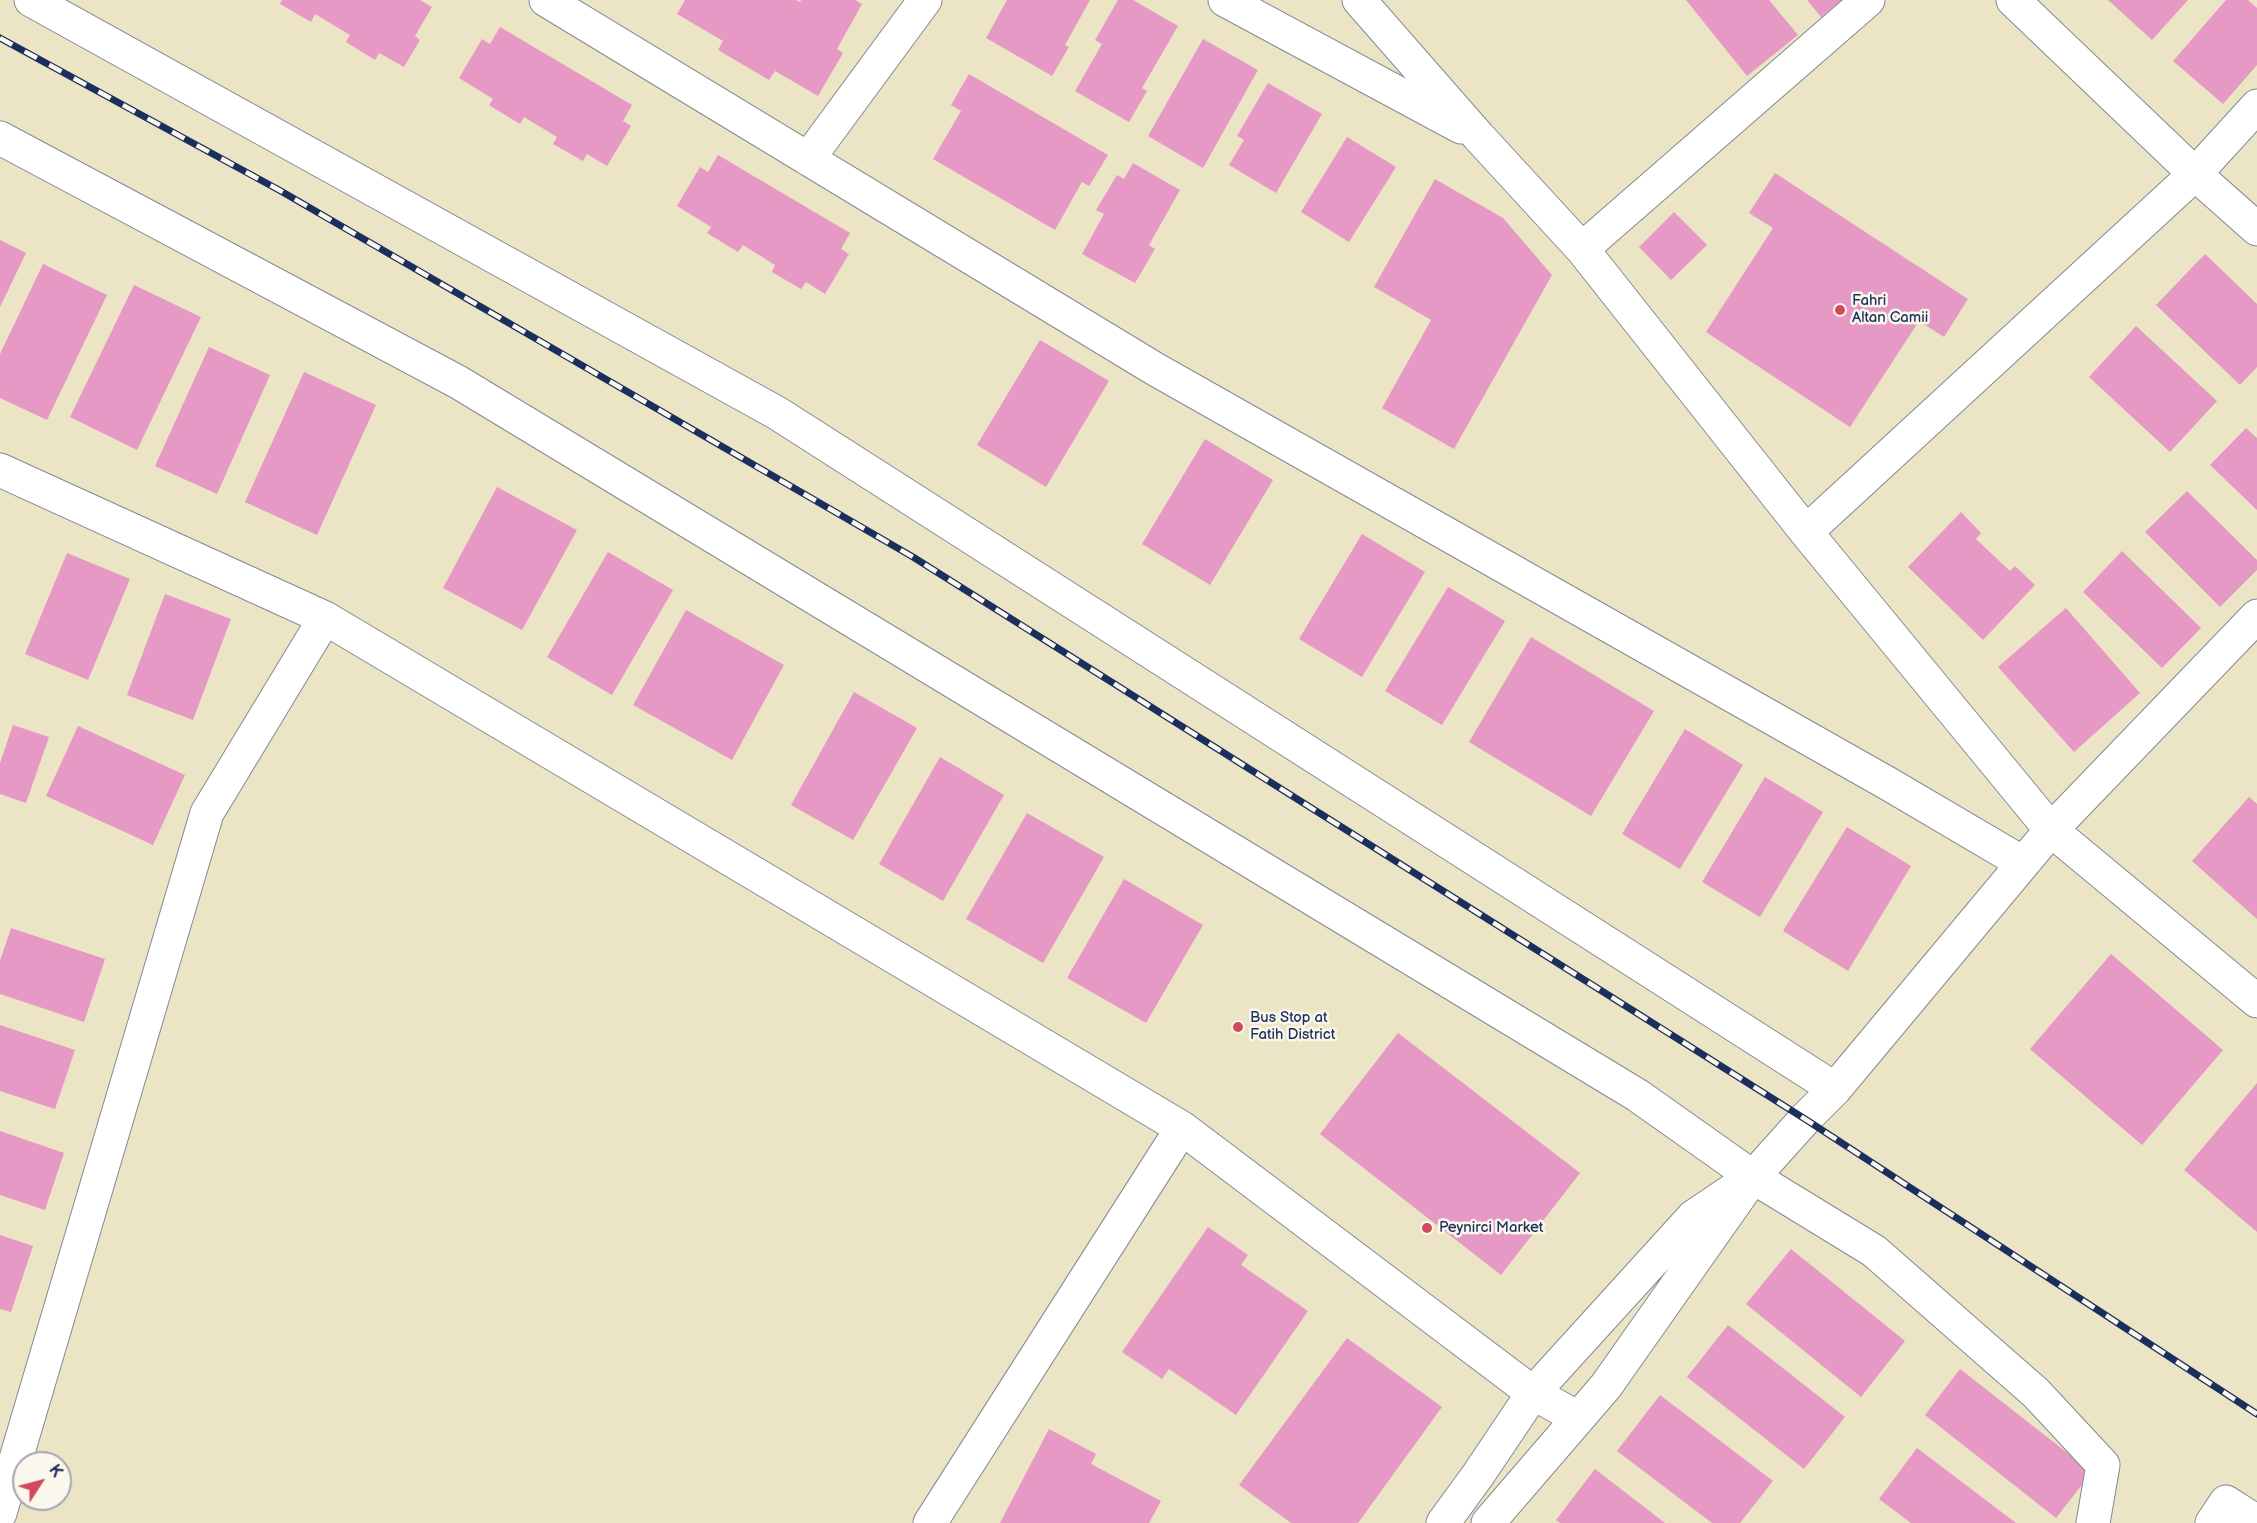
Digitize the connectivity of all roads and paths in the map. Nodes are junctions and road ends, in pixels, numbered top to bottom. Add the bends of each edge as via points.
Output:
1 (31, 0) edge
2 (546, 0) edge
3 (925, 0) edge
4 (1225, 0) edge
5 (1359, 0) edge
6 (1868, 0) edge
7 (2013, 0) edge
8 (2257, 106) edge
9 (1479, 137) junction
10 (0, 138) edge
11 (808, 159) junction
12 (2195, 174) junction
13 (2257, 229) edge
14 (1582, 249) junction
15 (0, 470) edge
16 (1806, 532) junction
17 (2257, 616) edge
18 (325, 618) junction
19 (2051, 830) junction
20 (2023, 863) junction
21 (2257, 1001) edge
22 (1835, 1089) junction
23 (1182, 1128) junction
24 (1753, 1177) junction
25 (1533, 1393) junction
26 (1578, 1418) junction
27 (0, 1513) edge
28 (2257, 1522) edge
29 (930, 1523) edge
30 (1443, 1523) edge
31 (1488, 1523) edge
32 (2093, 1523) edge
33 (2212, 1523) edge

1 - 22 street via 777,413
2 - 11 street
3 - 11 street
4 - 9 street
5 - 9 street
6 - 14 street
7 - 12 street
8 - 12 street
9 - 14 street
10 - 24 street via 458,382 1627,1089
11 - 20 street via 1155,369
12 - 13 street
12 - 16 street
14 - 16 street
15 - 18 street
16 - 19 street
17 - 19 street
18 - 23 street
18 - 27 street via 207,813
19 - 20 street
19 - 21 street
20 - 22 street
22 - 24 street
23 - 25 street
23 - 29 street
24 - 25 street via 1693,1217
24 - 26 street via 1606,1386
24 - 32 street via 1874,1251 2036,1393 2103,1465
25 - 26 street
25 - 30 street
26 - 31 street
28 - 33 street via 2226,1502

